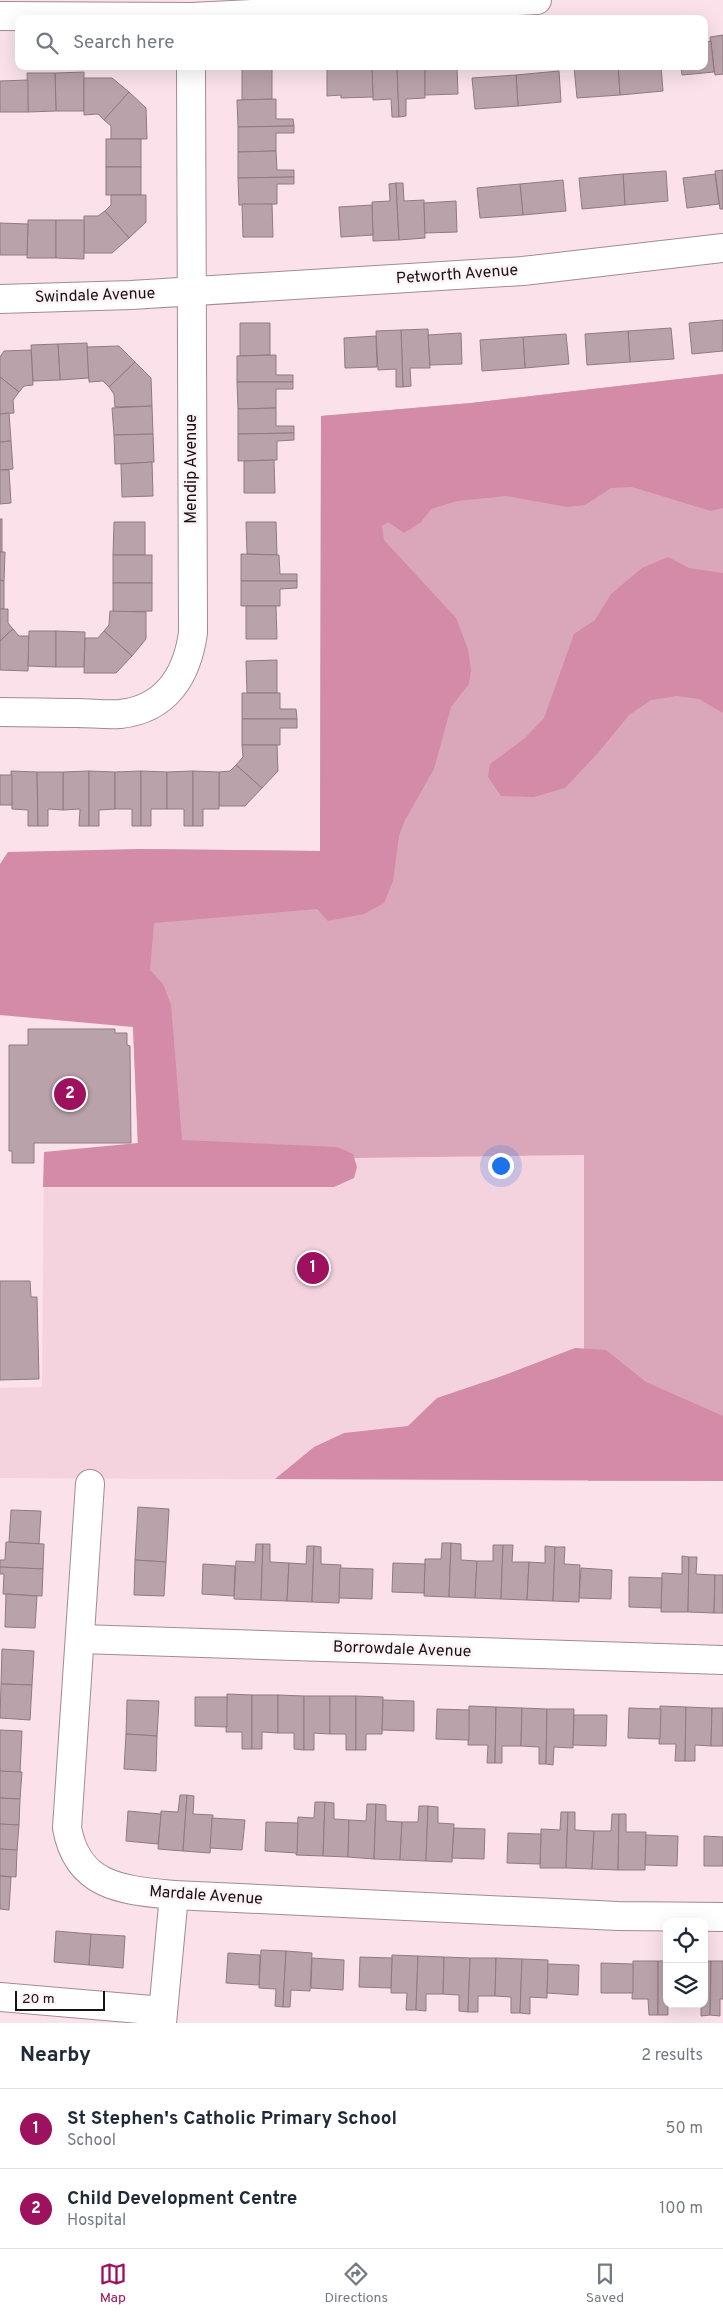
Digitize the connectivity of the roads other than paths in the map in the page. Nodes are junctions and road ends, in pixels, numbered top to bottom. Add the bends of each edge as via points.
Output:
1 (537, 0) edge
2 (295, 6) edge
3 (217, 15) edge
4 (0, 16) edge
5 (15, 16) edge
6 (191, 70) edge
7 (723, 248) edge
8 (190, 292) junction
9 (0, 300) edge
10 (0, 712) edge
11 (90, 1484) dead end
12 (81, 1639) junction
13 (723, 1660) edge
14 (174, 1895) junction
15 (723, 1916) edge
16 (0, 1997) edge
17 (162, 2017) edge

1 - 2 street
2 - 3 street
4 - 5 street
6 - 8 street, Mendip Avenue
7 - 8 street, Petworth Avenue via 523,271
8 - 9 street, Swindale Avenue
8 - 10 street, Mendip Avenue via 193,632 186,668 168,692 132,712
11 - 12 street, Mardale Avenue
12 - 13 street, Borrowdale Avenue
12 - 14 street, Mardale Avenue via 67,1828 69,1842 84,1866 106,1883 130,1890
14 - 15 street, Mardale Avenue via 618,1916
14 - 17 street
16 - 17 street

